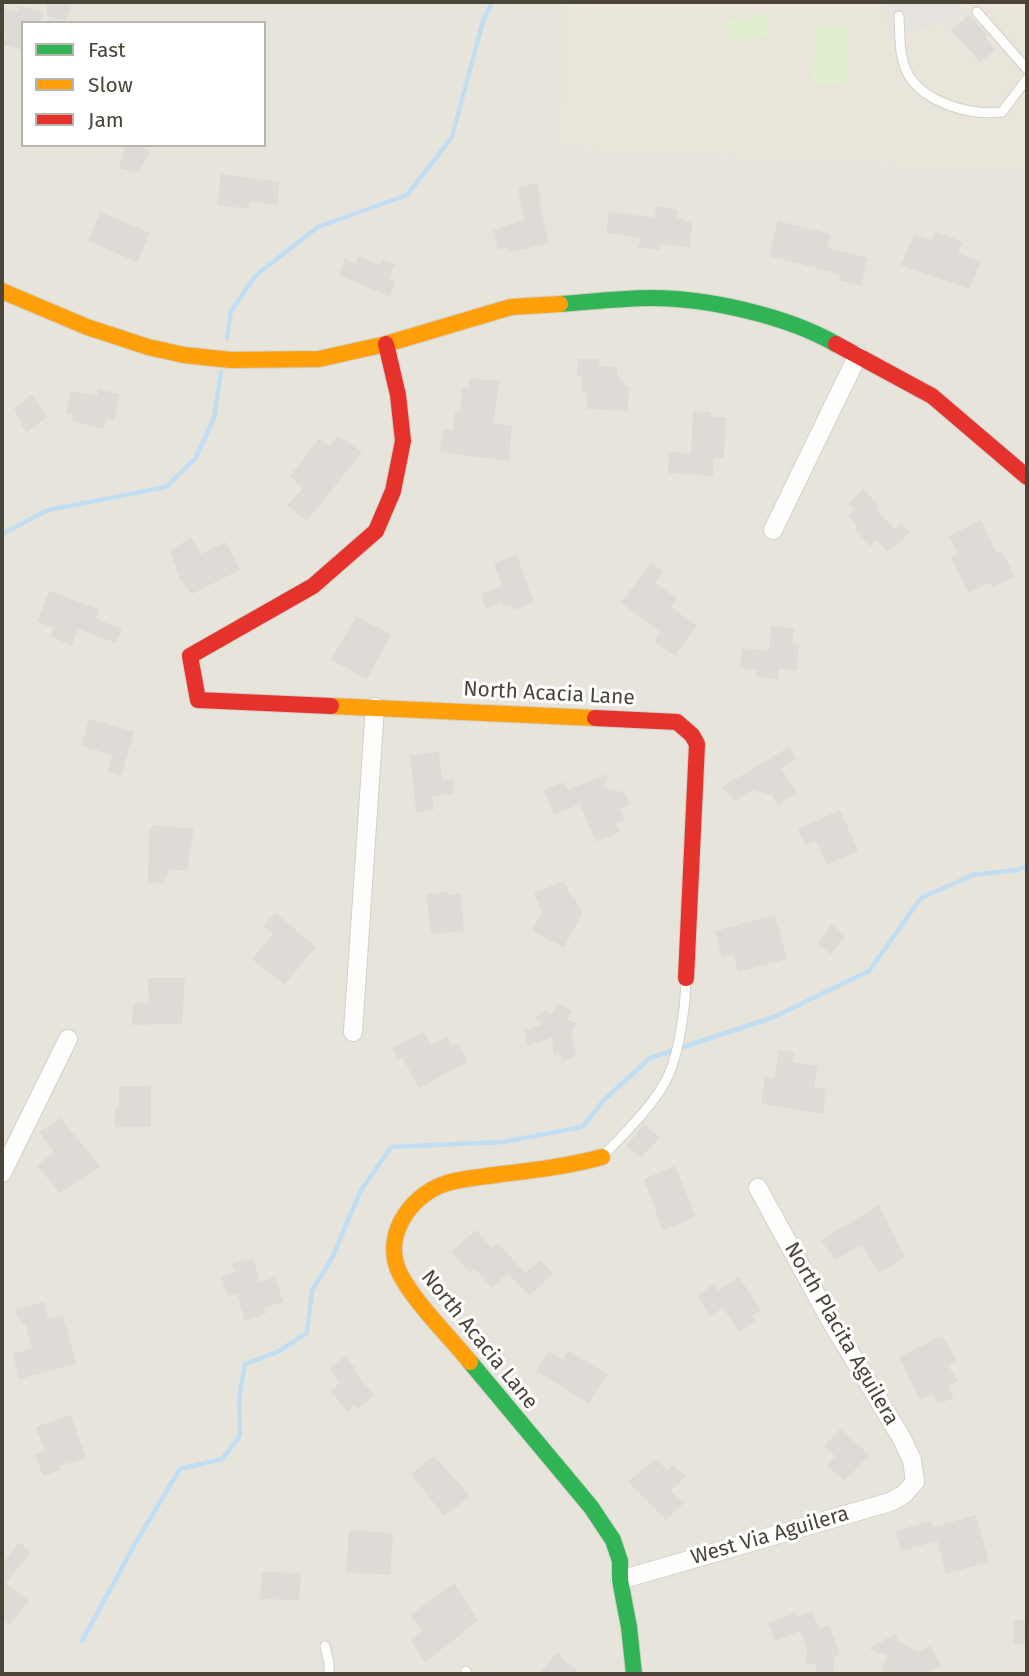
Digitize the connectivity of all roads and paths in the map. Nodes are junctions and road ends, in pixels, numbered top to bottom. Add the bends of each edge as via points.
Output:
1 (977, 12) dead end
2 (898, 16) dead end
3 (1027, 69) edge
4 (1027, 79) edge
5 (2, 292) edge
6 (386, 344) junction
7 (859, 355) junction
8 (1027, 477) edge
9 (773, 530) dead end
10 (375, 707) junction
11 (686, 978) joint
12 (353, 1032) dead end
13 (68, 1039) dead end
14 (602, 1157) joint
15 (2, 1173) edge
16 (758, 1188) dead end
17 (915, 1482) joint
18 (620, 1580) junction
19 (325, 1646) dead end
20 (329, 1674) edge
21 (634, 1674) edge

1 - 3 lane
2 - 4 lane via 907,73 930,96 976,112 1002,112
5 - 6 street via 87,327 184,355 232,360 319,359
6 - 7 street via 511,307 652,298 720,305 810,329
6 - 10 street, North Acacia Lane via 403,441 393,491 376,531 313,586 190,656 198,700
7 - 8 street via 932,396
7 - 9 street
10 - 11 street, North Acacia Lane via 677,722 692,734 696,744
10 - 12 street
11 - 14 lane via 685,1004 669,1075 638,1120
13 - 15 street
14 - 18 street, North Acacia Lane via 577,1165 441,1185 408,1211 398,1226 392,1251 400,1277 411,1292 591,1507 613,1540
16 - 17 street, North Placita Aguilera via 901,1437 912,1460
17 - 18 street, West Via Aguilera via 890,1502
18 - 21 street, North Acacia Lane
19 - 20 lane

